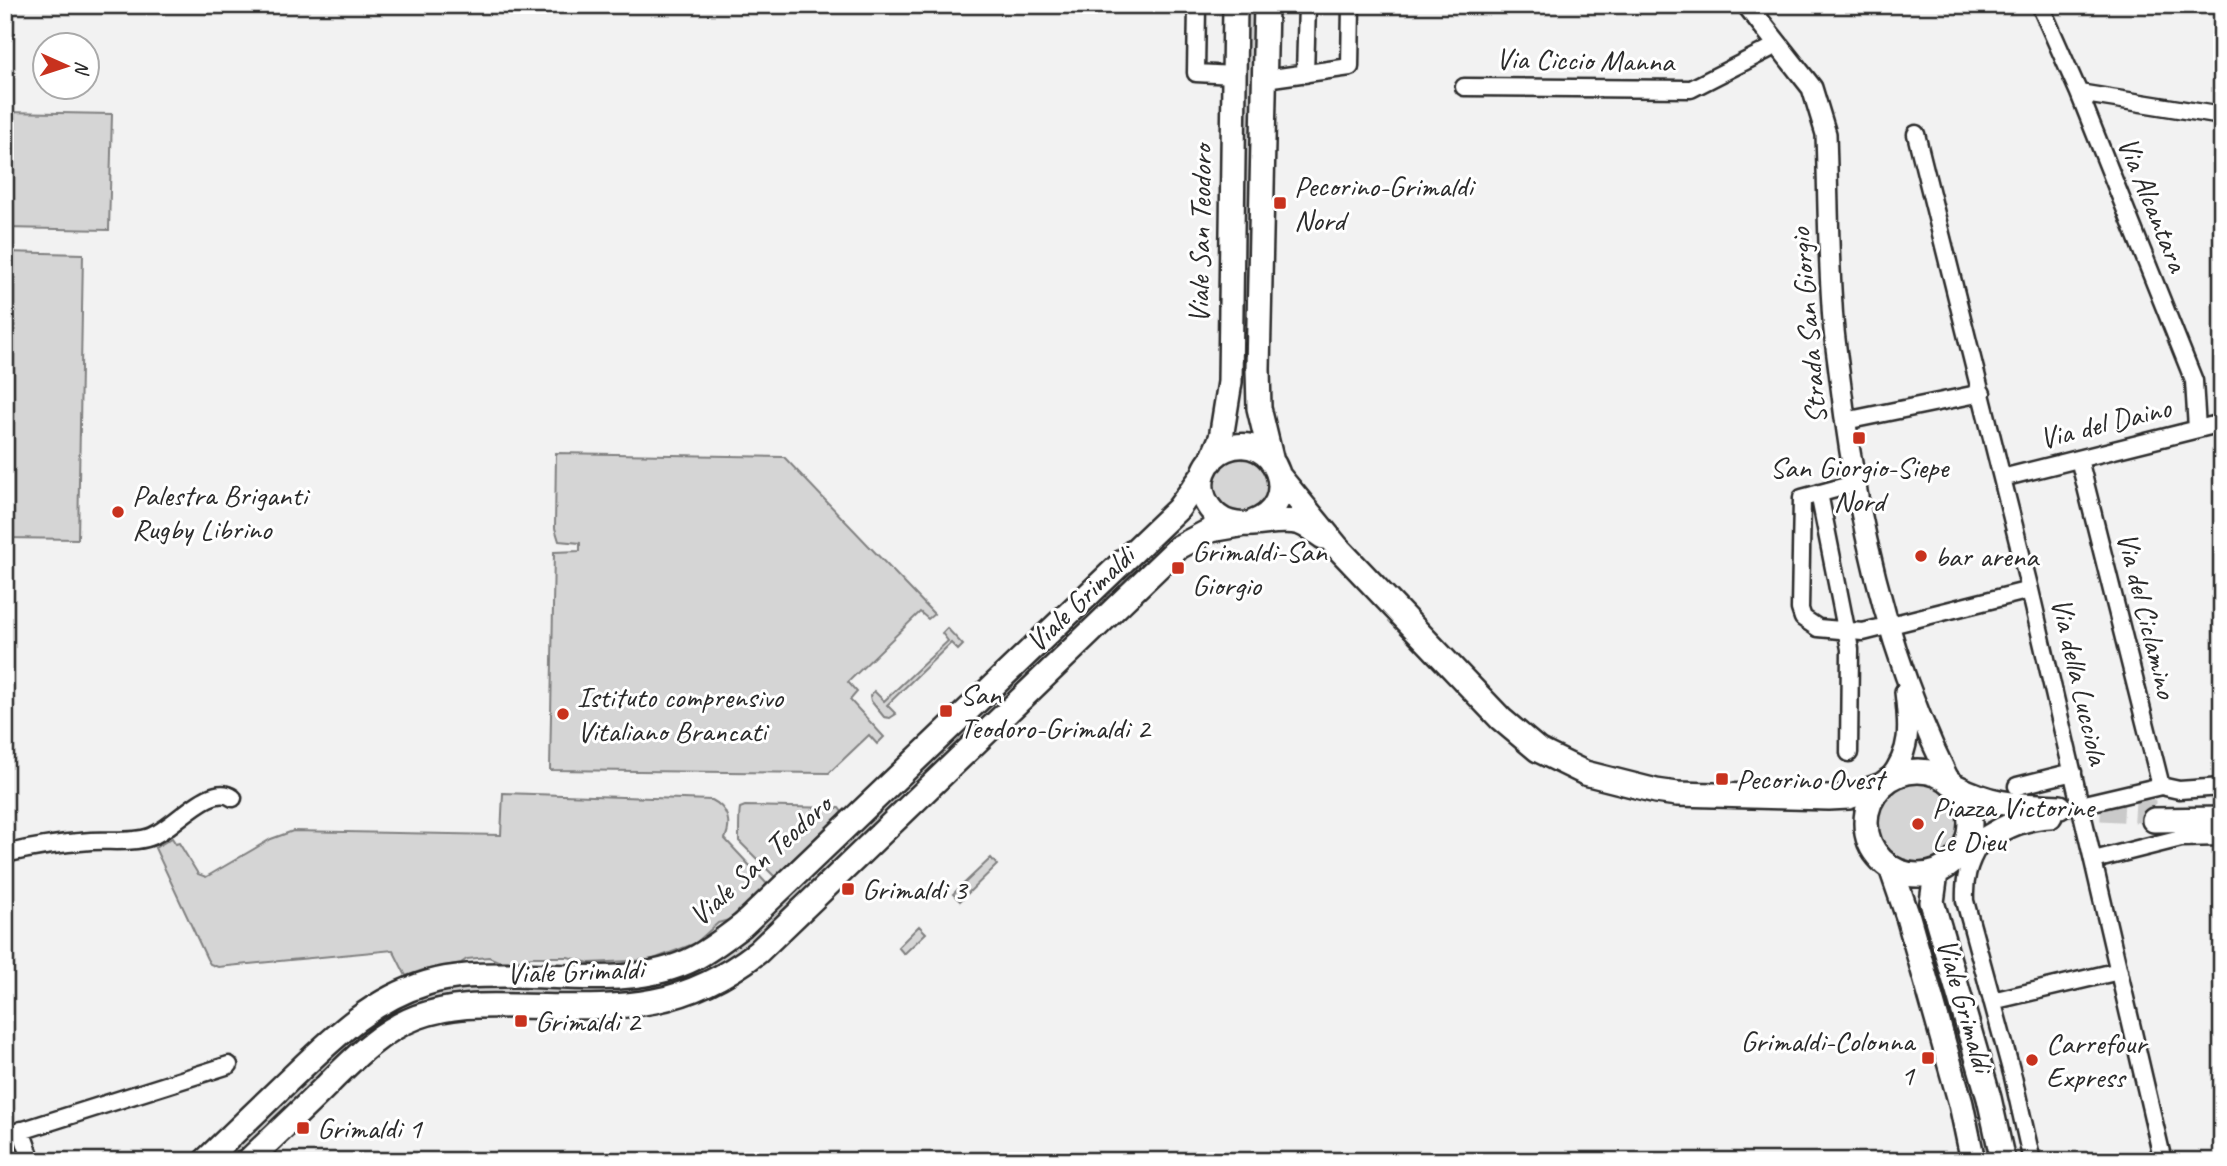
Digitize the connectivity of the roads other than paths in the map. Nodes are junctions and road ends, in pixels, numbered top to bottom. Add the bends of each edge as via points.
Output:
1 (1197, 5) edge
2 (1235, 5) edge
3 (1266, 5) edge
4 (1307, 5) edge
5 (1351, 5) edge
6 (1747, 5) edge
7 (2040, 5) edge
8 (1779, 44) junction
9 (1305, 74) junction
10 (1234, 75) junction
11 (1265, 79) junction
12 (1464, 87) dead end
13 (2079, 93) junction
14 (2222, 116) edge
15 (1916, 134) dead end
16 (1982, 393) junction
17 (1845, 421) junction
18 (2222, 423) edge
19 (2197, 429) junction
20 (2079, 458) junction
21 (1207, 468) junction
22 (1276, 469) junction
23 (2002, 478) junction
24 (1854, 484) junction
25 (1819, 493) junction
26 (1245, 524) junction
27 (1338, 548) junction
28 (2030, 590) junction
29 (1890, 625) junction
30 (1847, 631) junction
31 (1901, 660) junction
32 (1849, 752) dead end
33 (2073, 772) junction
34 (1886, 782) junction
35 (1952, 784) junction
36 (2017, 786) dead end
37 (2161, 786) junction
38 (2222, 788) edge
39 (233, 798) dead end
40 (1859, 801) junction
41 (2067, 809) junction
42 (2222, 809) edge
43 (2222, 820) edge
44 (2222, 837) edge
45 (1982, 841) junction
46 (5, 855) edge
47 (1959, 856) junction
48 (2094, 860) junction
49 (1891, 868) junction
50 (1936, 873) junction
51 (1965, 901) junction
52 (2119, 971) junction
53 (1992, 1000) junction
54 (229, 1065) dead end
55 (13, 1133) edge
56 (32, 1161) edge
57 (205, 1161) edge
58 (248, 1161) edge
59 (1973, 1161) edge
60 (2003, 1161) edge
61 (2032, 1161) edge
62 (2164, 1161) edge

1 - 10 street via 1196,73
2 - 10 main road, Viale San Teodoro
3 - 11 main road
4 - 9 street
5 - 9 street via 1350,67
6 - 8 street, Strada San Giorgio
7 - 13 street, Via Alcantara
8 - 12 street, Via Ciccio Manna via 1691,89
8 - 17 street, Strada San Giorgio via 1812,88 1826,134 1832,307
9 - 11 street
10 - 21 main road, Viale San Teodoro via 1230,382 1221,439
11 - 22 main road via 1259,408
13 - 14 street
13 - 19 street, Via Alcantara via 2194,381
15 - 16 street, Via della Lucciola
16 - 17 street
16 - 23 street, Via della Lucciola
17 - 24 street, Strada San Giorgio
18 - 19 street, Via del Daino
19 - 20 street, Via del Daino
20 - 23 street, Via del Daino
20 - 37 street, Via del Ciclamino
21 - 22 main road via 1222,451 1242,446 1256,449
21 - 26 main road via 1203,495 1210,509 1221,519
21 - 57 main road, Viale San Teodoro via 1178,509 743,925 712,948 694,959 648,973 469,975 408,990 345,1027
22 - 26 main road via 1280,491 1275,505 1264,517
22 - 27 main road
23 - 28 street, Via della Lucciola
24 - 25 street
24 - 29 street, Strada San Giorgio
25 - 30 street
25 - 30 street via 1802,498 1800,609 1803,618 1818,628
26 - 27 main road via 1302,524
26 - 58 main road, Viale Grimaldi via 1211,530 1179,547 758,952 727,974 695,991 627,1006 467,1006 416,1018 373,1041
27 - 40 main road via 1500,719 1562,763 1616,782 1677,794
28 - 29 street
28 - 33 street, Via della Lucciola
29 - 30 street
29 - 31 street, Strada San Giorgio
30 - 32 street
31 - 34 street via 1908,738 1900,765
31 - 35 street
33 - 36 street
33 - 41 street, Via della Lucciola
34 - 35 main road via 1902,773 1927,772
34 - 40 main road
35 - 41 main road via 1983,800
35 - 47 main road via 1962,795 1970,819
37 - 38 street
37 - 41 street
39 - 46 street via 222,793 208,796 164,831 144,839 63,843
40 - 49 main road via 1869,841
41 - 45 main road via 2010,824
41 - 48 street, Via della Lucciola
42 - 43 main road via 2155,816
44 - 48 street via 2181,838
45 - 47 main road
45 - 51 street via 1966,872
47 - 50 main road
47 - 51 street
48 - 52 street, Via della Lucciola
49 - 50 main road via 1913,876
49 - 59 main road, Viale Grimaldi via 1961,1104
50 - 60 main road via 1932,902
51 - 53 street
52 - 53 street
52 - 62 street, Via della Lucciola
53 - 61 street
54 - 55 street
55 - 56 street

